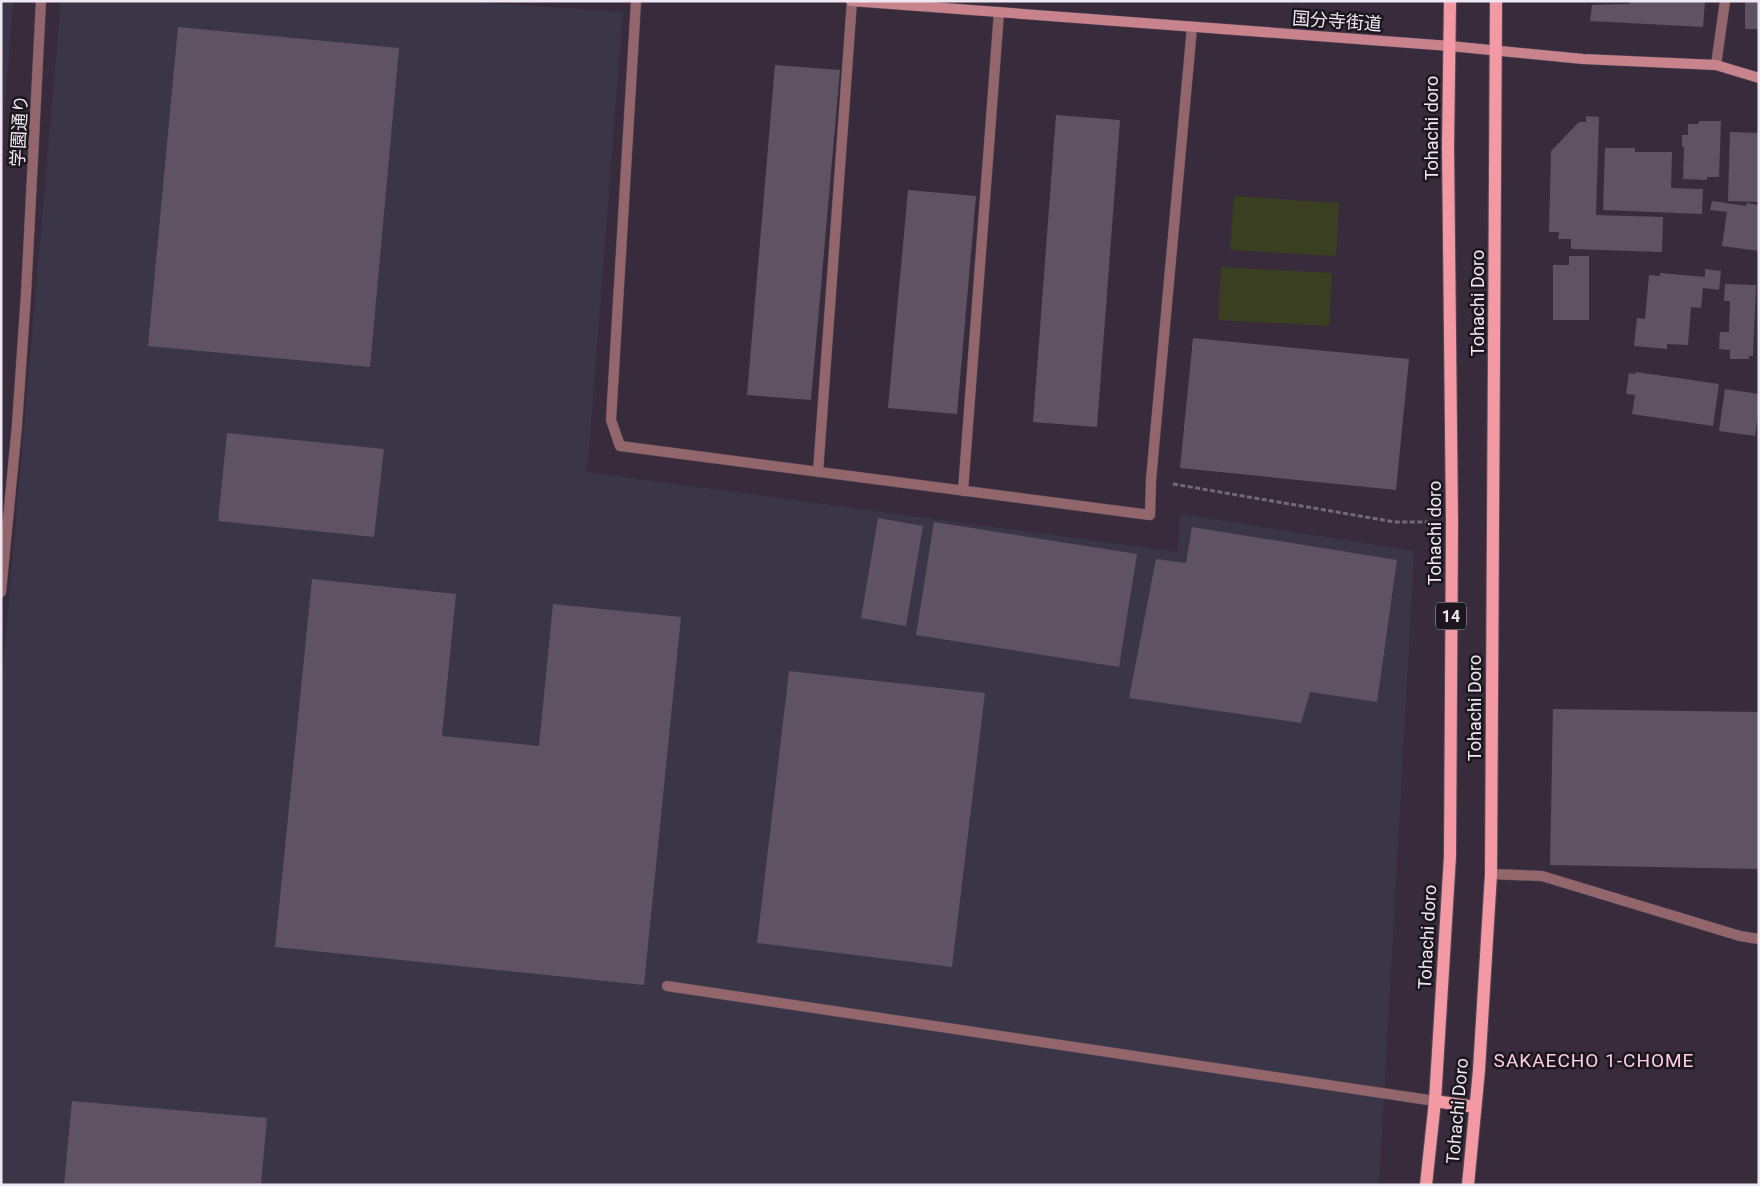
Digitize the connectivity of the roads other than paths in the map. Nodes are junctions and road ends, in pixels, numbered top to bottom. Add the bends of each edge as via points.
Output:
1 (41, 1) edge
2 (636, 1) edge
3 (852, 1) edge
4 (1450, 1) edge
5 (1496, 1) edge
6 (1725, 1) edge
7 (999, 12) junction
8 (1192, 27) junction
9 (1450, 46) junction
10 (1496, 50) junction
11 (1716, 65) junction
12 (1759, 78) edge
13 (818, 472) junction
14 (963, 491) junction
15 (1, 592) edge
16 (1490, 874) junction
17 (1759, 939) edge
18 (667, 986) dead end
19 (1434, 1101) junction
20 (1476, 1106) junction
21 (1426, 1185) edge
22 (1468, 1185) edge

1 - 15 street, 学園通り via 26,303
2 - 13 street via 611,420 620,446
3 - 7 main road, 国分寺街道
3 - 13 street
4 - 9 main road, Tohachi doro / 14
5 - 10 main road
6 - 11 street
7 - 8 main road, 国分寺街道
7 - 14 street
8 - 9 main road, 国分寺街道
8 - 14 street via 1150,516
9 - 10 main road, 国分寺街道
9 - 19 main road, Tohachi doro / 14 via 1450,856
10 - 11 main road, 国分寺街道 via 1583,59
10 - 16 main road, Tohachi Doro
11 - 12 main road, 国分寺街道
13 - 14 street
16 - 17 street via 1542,876
16 - 20 main road, Tohachi Doro
18 - 19 street
19 - 20 main road
19 - 21 main road, Tohachi doro / 14
20 - 22 main road, Tohachi Doro

